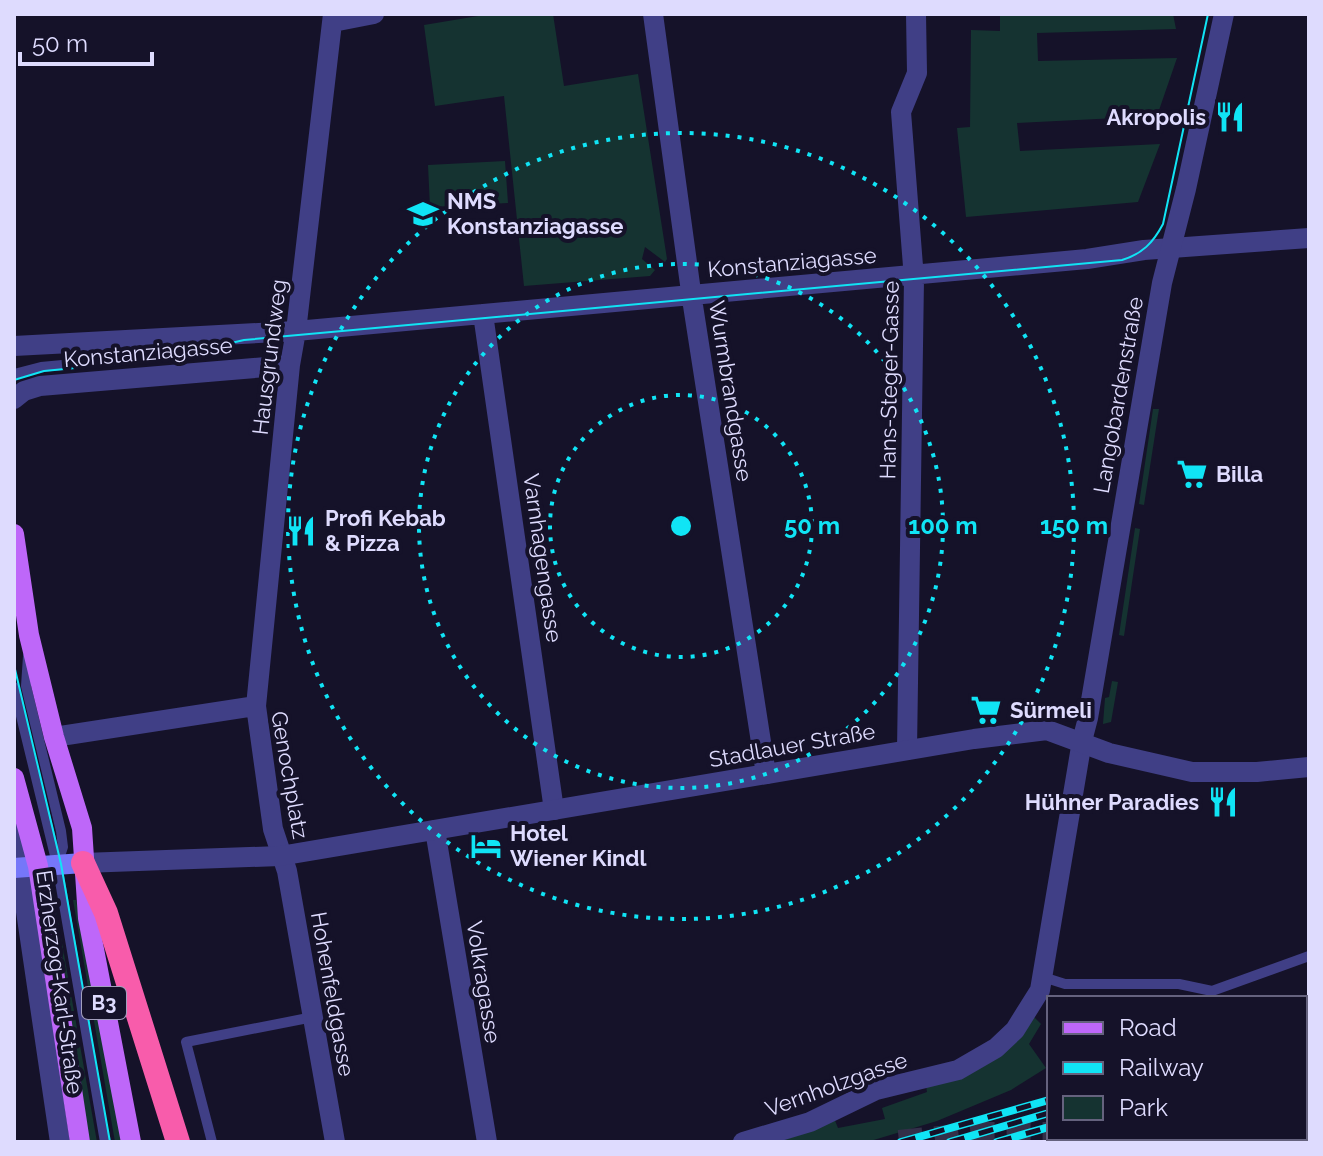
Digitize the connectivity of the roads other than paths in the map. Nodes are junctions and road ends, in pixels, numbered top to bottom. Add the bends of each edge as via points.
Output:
1 (374, 14) edge
2 (653, 14) edge
3 (916, 14) edge
4 (1224, 14) edge
5 (333, 18) edge
6 (1309, 238) edge
7 (1171, 248) junction
8 (914, 275) junction
9 (692, 295) junction
10 (483, 314) junction
11 (287, 331) junction
12 (14, 346) edge
13 (290, 365) junction
14 (14, 374) edge
15 (14, 399) edge
16 (14, 534) edge
17 (29, 635) junction
18 (14, 687) edge
19 (256, 706) junction
20 (54, 737) junction
21 (1082, 741) junction
22 (907, 750) junction
23 (1309, 767) edge
24 (766, 774) junction
25 (14, 778) edge
26 (554, 810) junction
27 (14, 830) edge
28 (435, 830) junction
29 (280, 856) junction
30 (83, 863) junction
31 (32, 866) edge
32 (1309, 956) edge
33 (1043, 977) junction
34 (313, 1017) junction
35 (60, 1142) edge
36 (80, 1142) edge
37 (105, 1142) edge
38 (131, 1142) edge
39 (178, 1142) edge
40 (212, 1142) edge
41 (335, 1142) edge
42 (487, 1142) edge
43 (743, 1142) edge

1 - 5 street
2 - 9 street, Wurmbrandgasse
3 - 8 street, Hans-Steger-Gasse via 917,73 901,112
4 - 7 street, Langobardenstraße
5 - 11 street, Hausgrundweg
6 - 7 street, Konstanziagasse
7 - 8 street, Konstanziagasse
7 - 21 street, Langobardenstraße
8 - 9 street, Konstanziagasse
8 - 22 street, Hans-Steger-Gasse
9 - 10 street, Konstanziagasse
9 - 24 street, Wurmbrandgasse
10 - 11 street, Konstanziagasse
10 - 26 street, Varnhagengasse
11 - 12 street, Konstanziagasse
11 - 13 street, Hausgrundweg
11 - 14 lane, Konstanziagasse via 159,356
13 - 15 street, Konstanziagasse via 40,386
13 - 19 street, Hausgrundweg
16 - 17 main road, Erzherzog-Karl-Straße / B3
17 - 20 main road, Erzherzog-Karl-Straße / B3
17 - 31 lane, Erzherzog-Karl-Straße via 26,686 63,847
18 - 31 lane, Erzherzog-Karl-Straße
19 - 20 street, Genochplatz
19 - 29 street, Genochplatz
20 - 30 main road, Erzherzog-Karl-Straße / B3 via 82,828
21 - 22 street, Stadlauer Straße via 1047,730
21 - 23 street, Stadlauer Straße via 1109,753 1192,772
21 - 33 street, Langobardenstraße
22 - 24 street, Stadlauer Straße
24 - 26 street, Stadlauer Straße
25 - 31 main road, Erzherzog-Karl-Straße / B3
26 - 28 street, Stadlauer Straße
27 - 31 street, Erzherzog-Karl-Straße
28 - 29 street, Stadlauer Straße
28 - 42 street, Volkragasse
29 - 30 street, Genochplatz
29 - 34 street, Hohenfeldgasse
30 - 31 main road
30 - 38 main road, Erzherzog-Karl-Straße / B3 via 88,918
30 - 39 highway via 106,913
31 - 35 street, Erzherzog-Karl-Straße
31 - 36 main road, Erzherzog-Karl-Straße / B3
31 - 37 lane, Erzherzog-Karl-Straße
32 - 33 lane via 1212,991 1179,984 1065,984
33 - 43 street, Vernholzgasse via 1015,1030 958,1070 876,1090 810,1122
34 - 40 lane via 186,1042
34 - 41 street, Hohenfeldgasse

